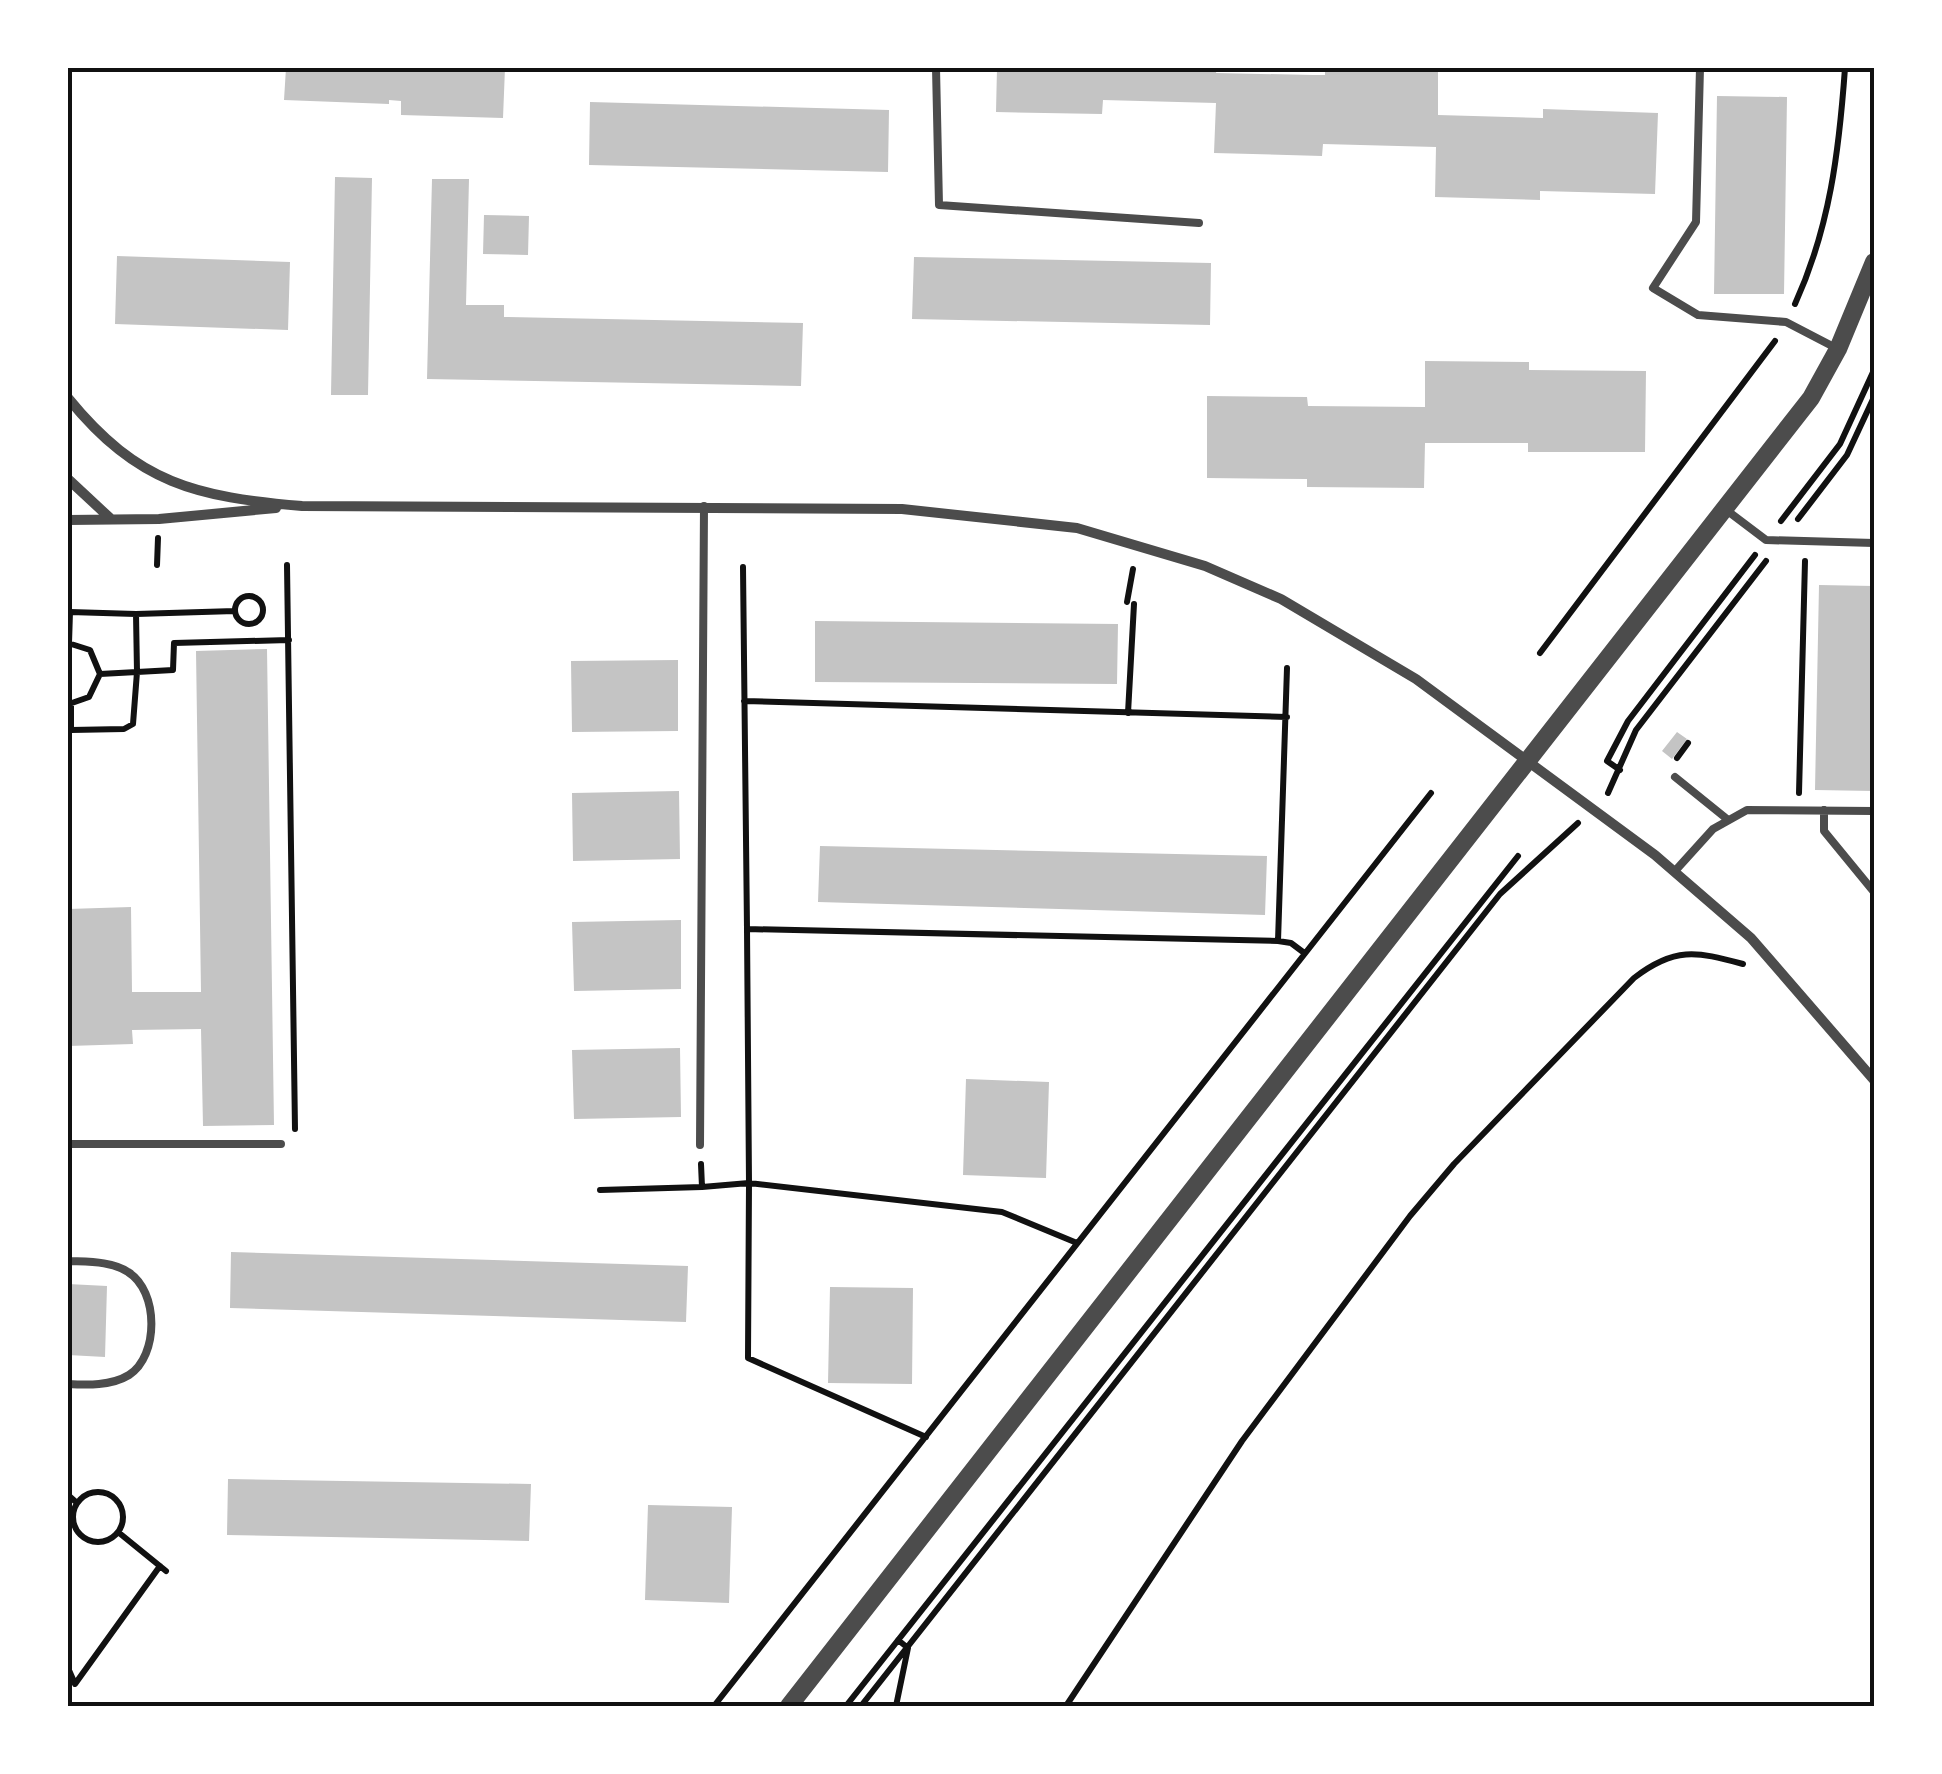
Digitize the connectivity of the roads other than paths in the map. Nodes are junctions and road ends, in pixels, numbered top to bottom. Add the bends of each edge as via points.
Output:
1 (936, 68) edge
2 (1700, 68) edge
3 (1199, 223) dead end
4 (1874, 262) edge
5 (1838, 348) junction
6 (68, 398) edge
7 (68, 479) edge
8 (302, 506) junction
9 (704, 506) junction
10 (1725, 510) junction
11 (112, 519) junction
12 (68, 520) edge
13 (1874, 543) edge
14 (1530, 762) junction
15 (1674, 778) dead end
16 (1824, 810) junction
17 (1874, 811) edge
18 (1727, 820) junction
19 (1676, 872) junction
20 (1874, 892) edge
21 (1874, 1080) edge
22 (68, 1144) edge
23 (281, 1144) road end
24 (700, 1145) road end
25 (68, 1261) edge
26 (68, 1384) edge
27 (789, 1706) edge

1 - 3 lane via 939,205
2 - 5 lane via 1696,222 1653,288 1698,315 1786,322
4 - 5 street
5 - 10 street via 1811,398
6 - 8 street via 112,449 161,477 218,498
7 - 11 street
8 - 9 street
8 - 11 street
9 - 14 street via 958,513 1138,544 1246,582 1345,634
9 - 24 lane
10 - 13 lane via 1766,540
10 - 14 street
11 - 12 street
14 - 19 street
14 - 27 street
15 - 18 lane
16 - 17 lane
16 - 18 lane via 1756,808
16 - 20 lane via 1824,831
18 - 19 lane
19 - 21 street via 1751,938
22 - 23 lane
25 - 26 lane via 126,1270 138,1280 151,1316 144,1358 132,1374 114,1382

